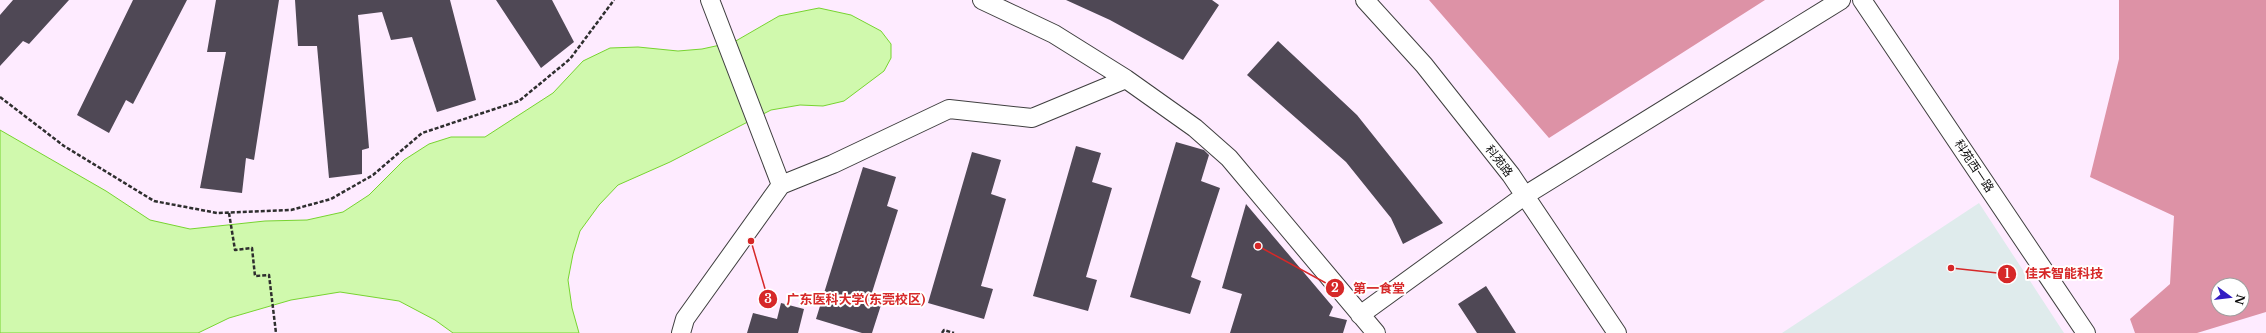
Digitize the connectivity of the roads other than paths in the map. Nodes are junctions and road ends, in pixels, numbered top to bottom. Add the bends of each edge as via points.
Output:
1 (710, 0) edge
2 (982, 0) edge
3 (1365, 0) edge
4 (1841, 0) edge
5 (1862, 0) edge
6 (1126, 79) junction
7 (780, 185) junction
8 (1524, 196) junction
9 (1360, 315) junction
10 (681, 333) edge
11 (1376, 333) edge
12 (1617, 333) edge
13 (2086, 333) edge

1 - 7 street
2 - 6 street via 1054,34
3 - 8 street, 科苑路 via 1424,65 1511,175
4 - 8 street
5 - 13 street, 科苑西一路
6 - 7 street via 1032,118 949,109 833,164
6 - 9 street via 1195,128 1229,158 1327,272
7 - 10 street via 685,319
8 - 9 street
8 - 12 street, 科苑路
9 - 11 street

